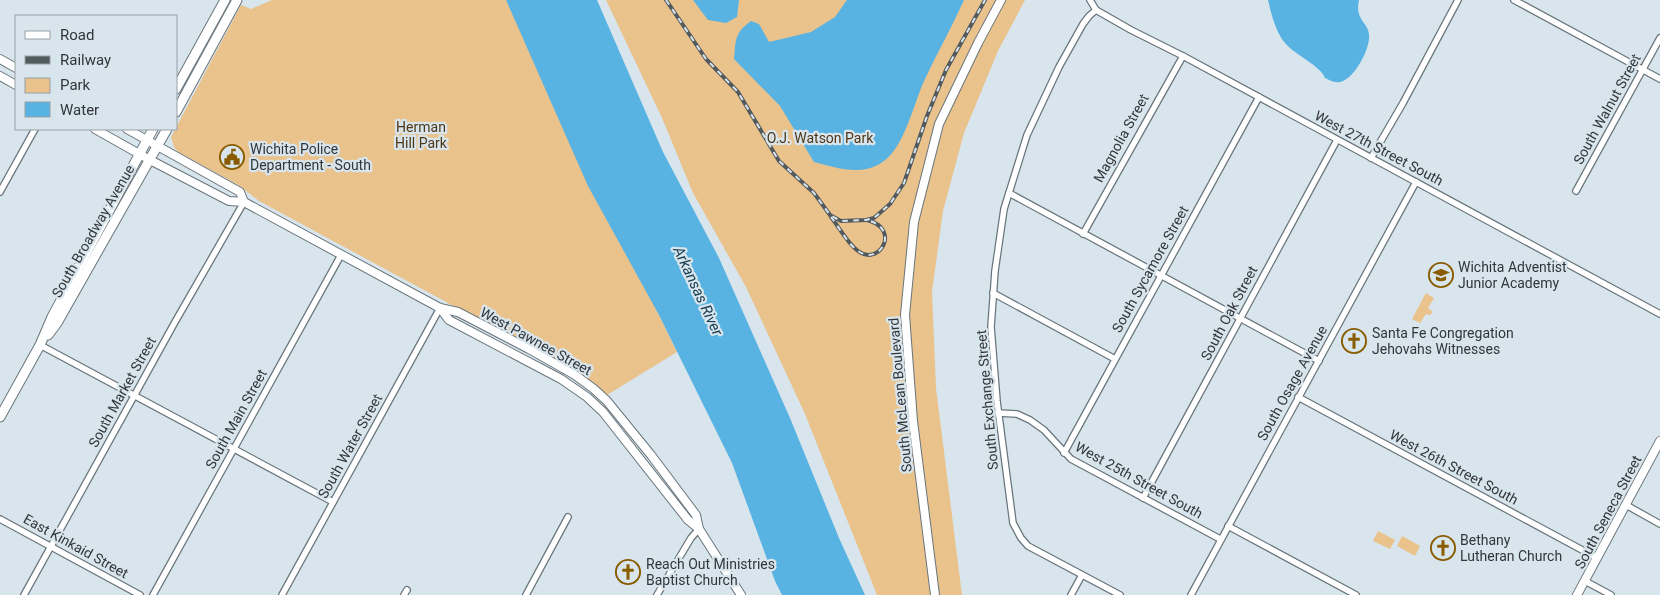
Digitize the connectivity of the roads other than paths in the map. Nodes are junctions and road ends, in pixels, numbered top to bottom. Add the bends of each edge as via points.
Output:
1 (224, 0) edge
2 (237, 0) edge
3 (1001, 0) edge
4 (1090, 0) edge
5 (1458, 0) edge
6 (1514, 0) edge
7 (1096, 10) junction
8 (1660, 38) edge
9 (1183, 56) junction
10 (0, 59) edge
11 (15, 67) edge
12 (1642, 70) junction
13 (0, 76) edge
14 (1660, 79) edge
15 (15, 84) edge
16 (178, 86) edge
17 (1259, 97) junction
18 (178, 108) edge
19 (34, 130) edge
20 (97, 130) edge
21 (129, 130) edge
22 (153, 130) edge
23 (166, 130) edge
24 (147, 140) junction
25 (1337, 140) junction
26 (158, 146) junction
27 (139, 153) junction
28 (1371, 158) junction
29 (150, 160) junction
30 (1416, 182) junction
31 (1576, 191) dead end
32 (0, 192) edge
33 (1009, 193) junction
34 (244, 202) junction
35 (1083, 234) junction
36 (341, 255) junction
37 (1160, 276) junction
38 (993, 293) junction
39 (440, 308) junction
40 (1660, 314) edge
41 (1240, 318) junction
42 (40, 345) junction
43 (1115, 359) junction
44 (1318, 361) junction
45 (134, 396) junction
46 (1298, 397) junction
47 (998, 413) junction
48 (0, 417) edge
49 (1660, 441) edge
50 (234, 449) junction
51 (1064, 453) junction
52 (1143, 498) junction
53 (333, 502) junction
54 (1626, 505) junction
55 (568, 517) dead end
56 (0, 519) edge
57 (1660, 524) edge
58 (1228, 526) junction
59 (699, 529) junction
60 (1220, 539) junction
61 (51, 547) junction
62 (1598, 558) junction
63 (1082, 575) junction
64 (1585, 581) junction
65 (24, 595) edge
66 (140, 595) edge
67 (153, 595) edge
68 (282, 595) edge
69 (526, 595) edge
70 (657, 595) edge
71 (741, 595) edge
72 (935, 595) edge
73 (1071, 595) edge
74 (1120, 595) edge
75 (1191, 595) edge
76 (1356, 595) edge
77 (1577, 595) edge
78 (1611, 595) edge

1 - 16 main road
2 - 18 main road
3 - 72 main road, South McLean Boulevard via 940,124 914,222 905,315 913,420
4 - 7 street, West 27th Street South
5 - 28 street
6 - 12 street
7 - 9 street, West 27th Street South
7 - 33 street, South Exchange Street via 1083,24 1059,67 1027,135
8 - 12 street, South Walnut Street
9 - 17 street, West 27th Street South
9 - 35 street, Magnolia Street
10 - 11 main road
12 - 14 street
12 - 31 street, South Walnut Street
13 - 15 main road
17 - 25 street, West 27th Street South
17 - 37 street, South Sycamore Street
19 - 32 street
20 - 27 main road
21 - 24 main road
22 - 24 main road, South Broadway Avenue
23 - 26 main road, South Broadway Avenue
24 - 26 main road
24 - 27 main road, South Broadway Avenue
25 - 28 street, West 27th Street South
25 - 41 street, South Oak Street
26 - 29 main road, South Broadway Avenue
26 - 34 main road via 240,192
27 - 29 main road
27 - 42 main road, South Broadway Avenue via 52,316
28 - 30 street, West 27th Street South
29 - 34 main road via 229,201
29 - 42 main road, South Broadway Avenue via 57,322
30 - 40 street, West 27th Street South
30 - 44 street, South Osage Avenue
33 - 35 street
33 - 38 street, South Exchange Street
34 - 36 main road, West Pawnee Street
34 - 45 street, South Market Street
35 - 37 street
36 - 39 main road, West Pawnee Street
36 - 50 street, South Main Street
37 - 41 street
37 - 43 street, South Sycamore Street
38 - 43 street
38 - 47 street, South Exchange Street via 991,327
39 - 53 street, South Water Street
39 - 59 main road, West Pawnee Street via 449,320 561,379 587,397 603,412 688,520
39 - 59 main road, West Pawnee Street via 458,312 537,353 594,389 620,416 696,515
41 - 44 street
41 - 52 street, South Oak Street
42 - 45 street
42 - 48 main road, South Broadway Avenue
43 - 51 street, South Sycamore Street
44 - 46 street, South Osage Avenue
45 - 50 street
45 - 61 street, South Market Street
46 - 58 street, South Osage Avenue
46 - 62 street, West 26th Street South
47 - 51 street, West 25th Street South via 1017,414 1030,420 1044,430
47 - 63 street, South Exchange Street via 1013,523 1028,546
49 - 54 main road, South Seneca Street
50 - 53 street
50 - 67 street, South Main Street
51 - 52 street, West 25th Street South
52 - 60 street, West 25th Street South
53 - 68 street, South Water Street
54 - 57 street
54 - 62 main road, South Seneca Street
55 - 69 street
56 - 61 street, East Kinkaid Street
58 - 60 street, South Osage Avenue
58 - 76 street
59 - 70 street
59 - 71 main road, West Pawnee Street
60 - 75 street, South Osage Avenue
61 - 65 street, South Market Street
61 - 66 street, East Kinkaid Street
62 - 64 main road, South Seneca Street
63 - 73 street
63 - 74 street
64 - 77 main road, South Seneca Street
64 - 78 street

